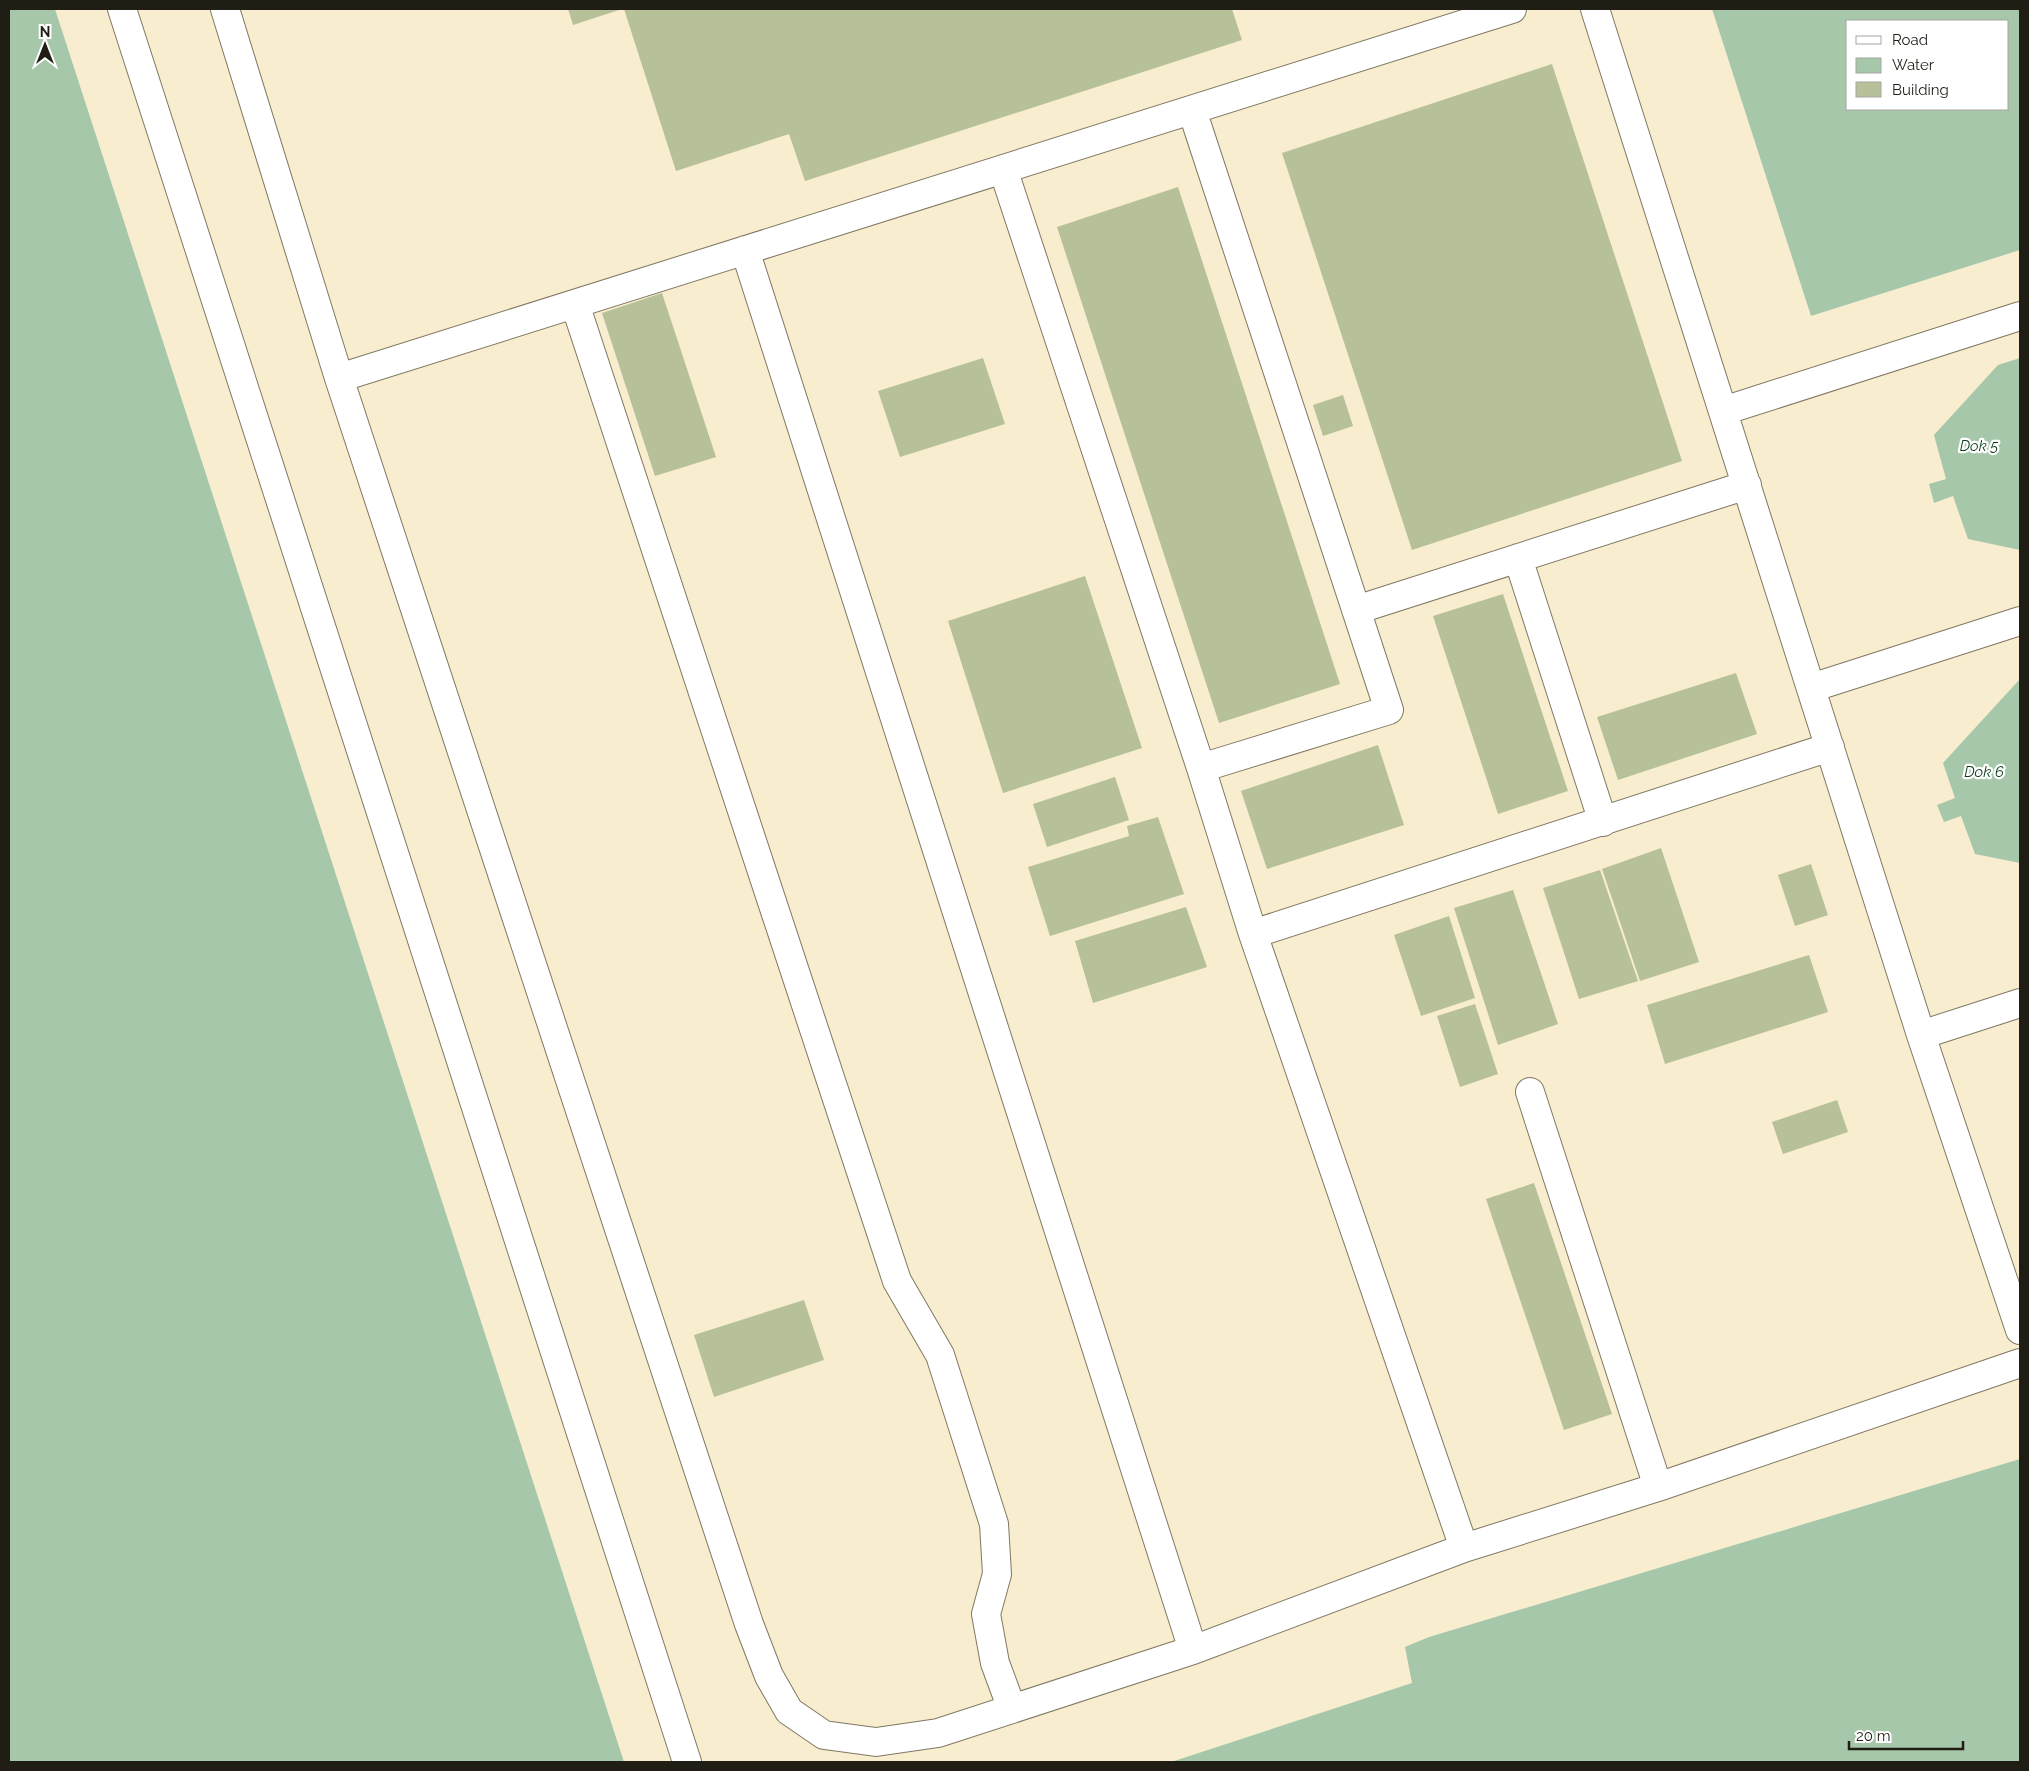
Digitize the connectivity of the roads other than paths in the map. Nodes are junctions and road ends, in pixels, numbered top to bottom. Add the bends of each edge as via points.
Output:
1 (122, 9) edge
2 (225, 9) edge
3 (1512, 9) edge
4 (1595, 9) edge
5 (1192, 110) junction
6 (1003, 169) junction
7 (745, 250) junction
8 (575, 304) junction
9 (2020, 316) edge
10 (339, 378) junction
11 (1723, 411) junction
12 (1746, 485) junction
13 (1518, 558) junction
14 (1356, 610) junction
15 (2020, 621) edge
16 (1811, 688) junction
17 (1830, 747) junction
18 (1201, 768) junction
19 (1602, 822) junction
20 (1253, 934) junction
21 (2020, 1003) edge
22 (1921, 1035) junction
23 (1530, 1092) dead end
24 (2020, 1330) edge
25 (2020, 1363) edge
26 (1658, 1487) junction
27 (1464, 1548) junction
28 (1193, 1650) junction
29 (1012, 1709) junction
30 (687, 1762) edge

1 - 30 lane
2 - 10 lane
3 - 5 lane
4 - 11 lane
5 - 6 lane
5 - 14 lane
6 - 7 lane
6 - 18 lane
7 - 8 lane
7 - 28 lane
8 - 10 lane
8 - 29 lane via 897,1281 940,1355 994,1524 997,1574 986,1614 995,1663
9 - 11 lane
10 - 29 lane via 743,1606 769,1676 788,1710 824,1735 876,1742 938,1734
11 - 12 lane
12 - 13 lane
12 - 16 lane
13 - 14 lane
13 - 19 lane
14 - 18 lane via 1389,710
15 - 16 lane
16 - 17 lane
17 - 19 lane
17 - 22 lane
18 - 20 lane
19 - 20 lane
20 - 27 lane
21 - 22 lane
22 - 24 lane
23 - 26 lane
25 - 26 lane
26 - 27 lane
27 - 28 lane
28 - 29 lane

